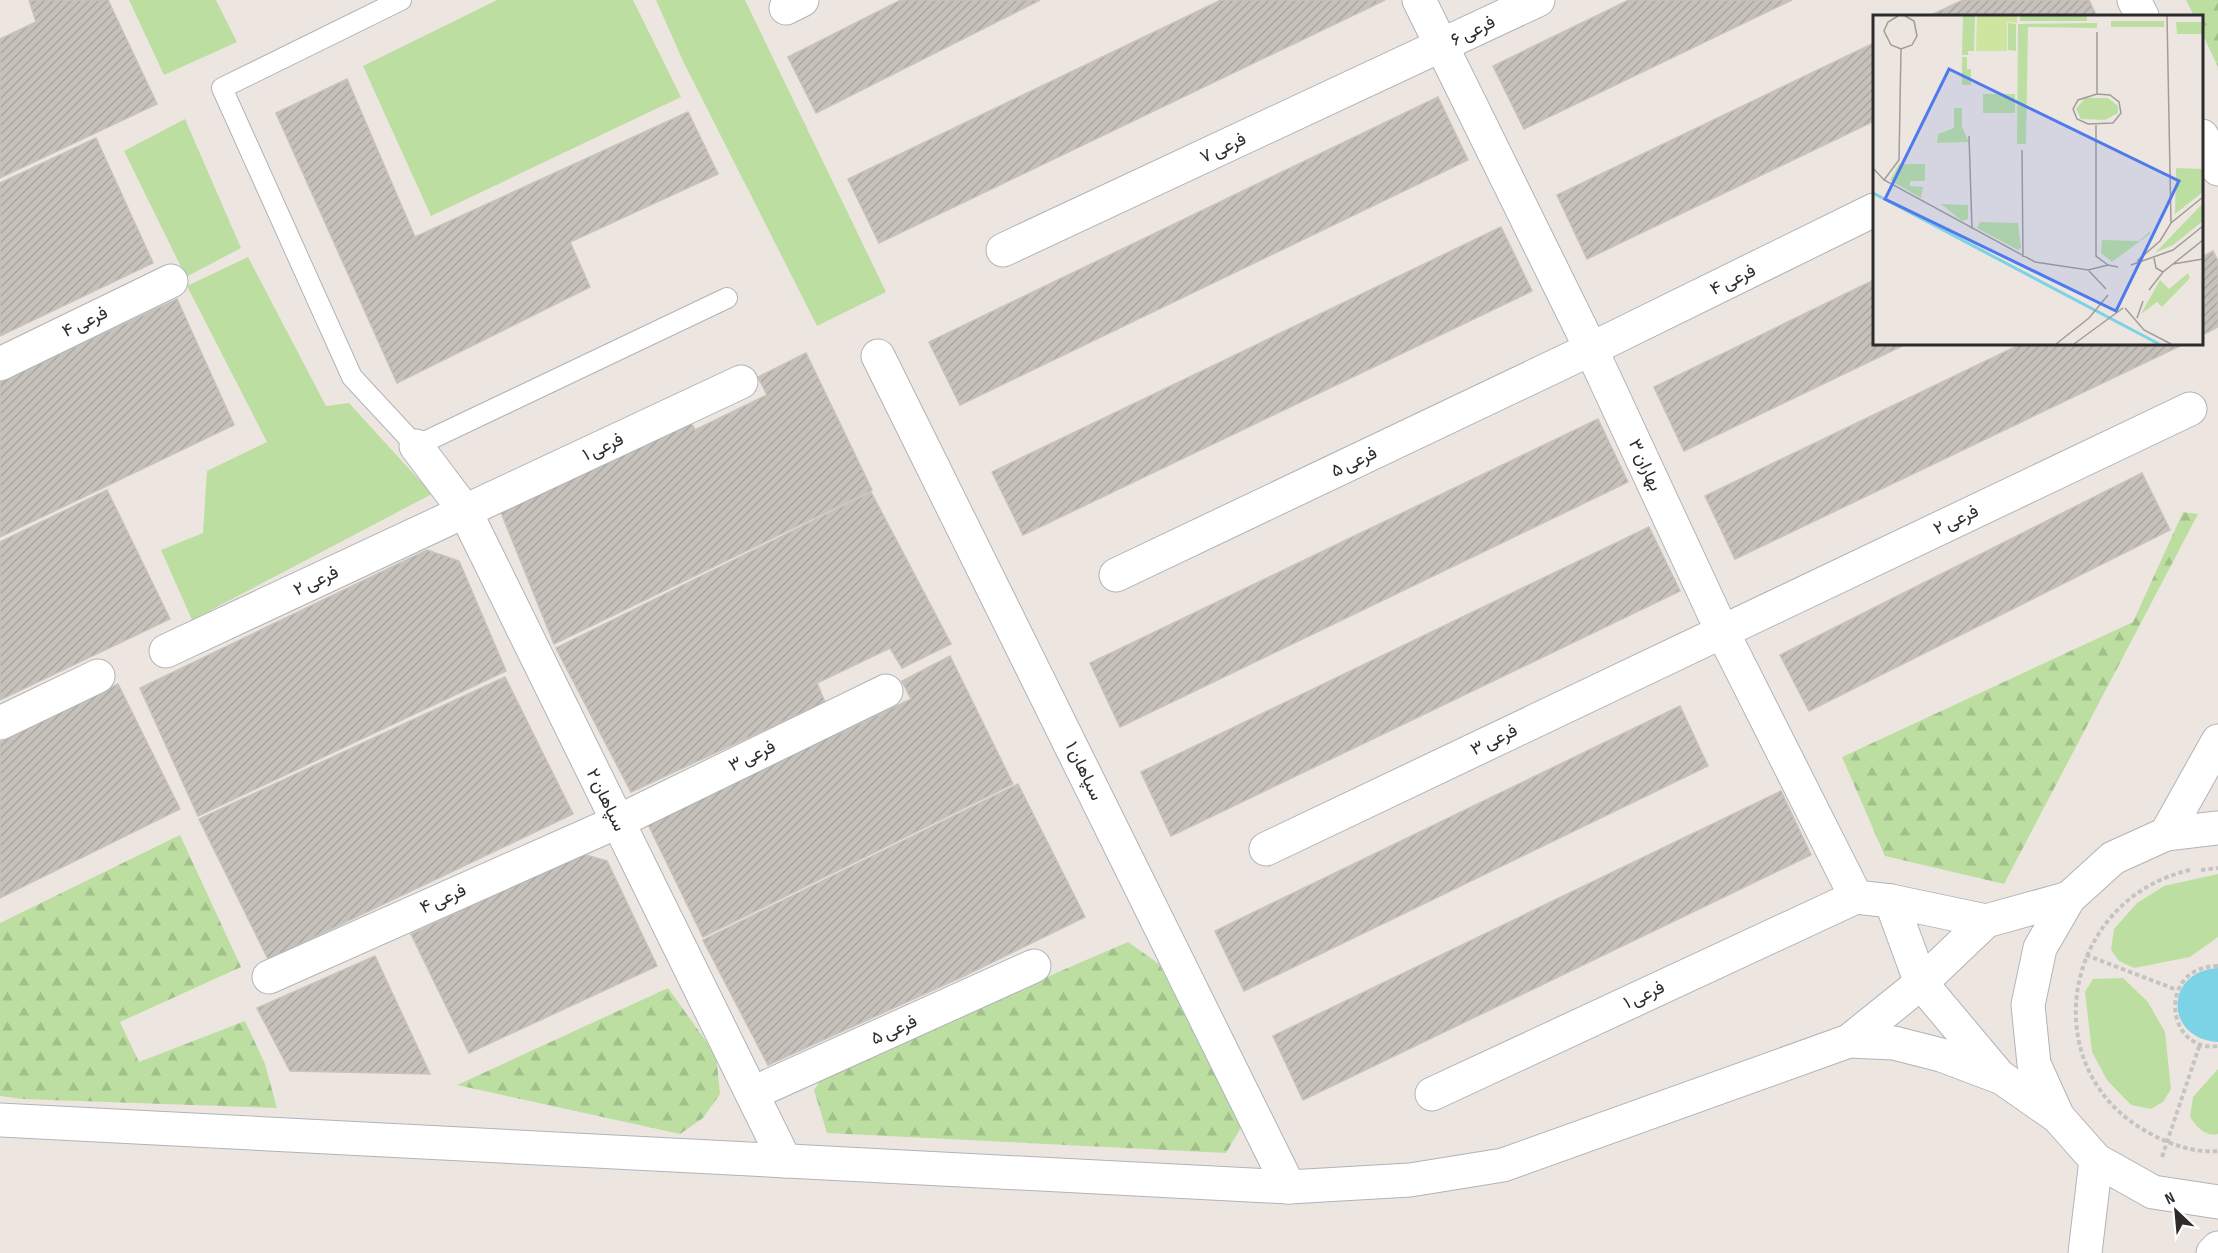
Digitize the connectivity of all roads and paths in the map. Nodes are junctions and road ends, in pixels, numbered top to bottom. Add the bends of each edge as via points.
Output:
1 (401, 0) edge
2 (1419, 0) edge
3 (1538, 0) edge
4 (2134, 0) edge
5 (2142, 15) edge
6 (1442, 46) junction
7 (2203, 138) edge
8 (2218, 169) edge
9 (1873, 211) edge
10 (1004, 250) dead end
11 (171, 281) dead end
12 (727, 298) dead end
13 (1591, 349) junction
14 (878, 356) dead end
15 (0, 364) edge
16 (741, 382) dead end
17 (2190, 409) dead end
18 (416, 446) junction
19 (465, 511) junction
20 (1116, 574) dead end
21 (1722, 631) junction
22 (166, 651) dead end
23 (98, 676) dead end
24 (886, 691) dead end
25 (0, 723) edge
26 (2218, 741) edge
27 (2218, 784) edge
28 (617, 822) junction
29 (2218, 828) edge
30 (2166, 834) junction
31 (1266, 849) dead end
32 (2218, 868) edge
33 (1856, 897) junction
34 (2070, 898) junction
35 (1891, 902) junction
36 (1986, 921) junction
37 (2086, 955) junction
38 (1034, 966) dead end
39 (2218, 966) edge
40 (269, 977) dead end
41 (1921, 983) junction
42 (2177, 990) junction
43 (1850, 1041) junction
44 (2200, 1044) junction
45 (2218, 1046) edge
46 (2002, 1078) junction
47 (753, 1093) junction
48 (1432, 1094) dead end
49 (2058, 1117) junction
50 (0, 1120) edge
51 (2166, 1142) junction
52 (2218, 1151) edge
53 (2096, 1160) junction
54 (785, 1161) junction
55 (1289, 1187) junction
56 (2153, 1192) junction
57 (2218, 1202) edge
58 (2218, 1248) edge
59 (2085, 1253) edge
60 (2213, 1253) edge

1 - 18 lane via 222,88 352,377
2 - 6 street, بهاران ۳
3 - 6 street, فرعی ۶
4 - 5 street
6 - 10 street, فرعی ۷
6 - 13 street, بهاران ۳
7 - 8 street
9 - 13 street, فرعی ۴
11 - 15 street, فرعی ۴
12 - 18 lane
13 - 20 street, فرعی ۵
13 - 21 street, بهاران ۳
14 - 55 street, سپاهان ۱
16 - 19 street, فرعی ۱
17 - 21 street, فرعی ۲
18 - 19 street, سپاهان ۲
19 - 22 street, فرعی ۲
19 - 28 street, سپاهان ۲
21 - 31 street, فرعی ۳
21 - 33 street, بهاران ۳
23 - 25 street
24 - 28 street, فرعی ۳
26 - 30 street
27 - 30 street
28 - 40 street, فرعی ۴
28 - 47 street, سپاهان ۲
29 - 30 street
30 - 34 street via 2113,858
32 - 37 path via 2188,871 2160,880 2134,895 2106,921
33 - 35 street
33 - 48 street, فرعی ۱
34 - 36 street
34 - 49 street via 2040,948 2028,1005 2034,1064
35 - 36 street
35 - 41 street
36 - 41 street
37 - 42 path
37 - 51 path via 2076,992 2076,1021 2088,1069 2108,1101 2137,1127
38 - 47 street, فرعی ۵
39 - 42 path via 2195,970
41 - 43 street
41 - 46 street
42 - 44 path via 2175,1016 2185,1033
43 - 46 street via 1904,1045
43 - 55 street via 1503,1165 1410,1180
44 - 45 path
44 - 51 path
46 - 49 street
47 - 54 street, سپاهان ۲
49 - 53 street
50 - 54 street
51 - 52 path
51 - 56 path
53 - 56 street
53 - 59 street
54 - 55 street
56 - 57 street
58 - 60 street

